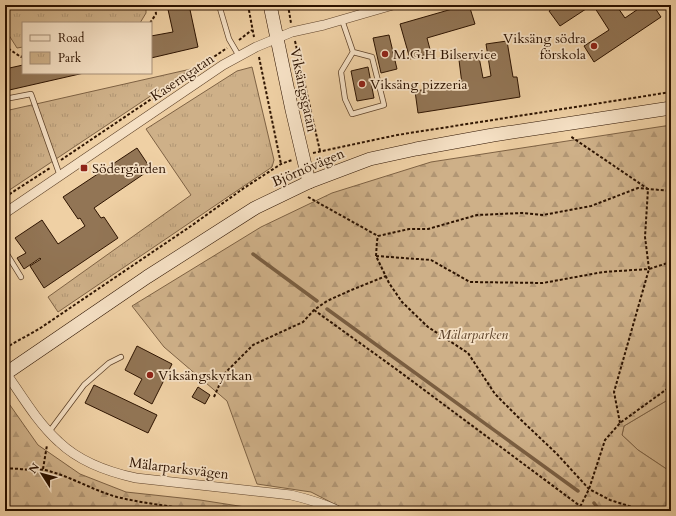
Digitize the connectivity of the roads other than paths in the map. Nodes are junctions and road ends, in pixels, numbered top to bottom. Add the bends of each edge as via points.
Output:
1 (219, 5) edge
2 (270, 5) edge
3 (393, 5) edge
4 (342, 20) junction
5 (277, 38) junction
6 (353, 52) junction
7 (239, 56) junction
8 (5, 99) edge
9 (671, 108) edge
10 (60, 176) junction
11 (308, 182) junction
12 (5, 213) edge
13 (5, 251) edge
14 (21, 277) dead end
15 (121, 357) dead end
16 (6, 373) edge
17 (49, 432) junction
18 (339, 511) edge

1 - 7 lane via 228,39
2 - 5 main road, Viksängsgatan
3 - 4 street, Kaserngatan
4 - 5 street, Kaserngatan
4 - 6 lane
5 - 7 street, Kaserngatan
5 - 11 main road, Viksängsgatan
6 - 6 lane via 340,72 352,114 384,105 372,57
7 - 10 street, Kaserngatan
8 - 10 lane via 31,94
9 - 11 main road, Björnövägen via 416,149 370,159
10 - 12 street, Kaserngatan
11 - 16 main road, Björnövägen via 255,208 147,277
13 - 14 lane
15 - 17 lane via 84,385
16 - 17 street, Mälarparksvägen
17 - 18 street, Mälarparksvägen via 72,452 103,469 119,474 292,495

